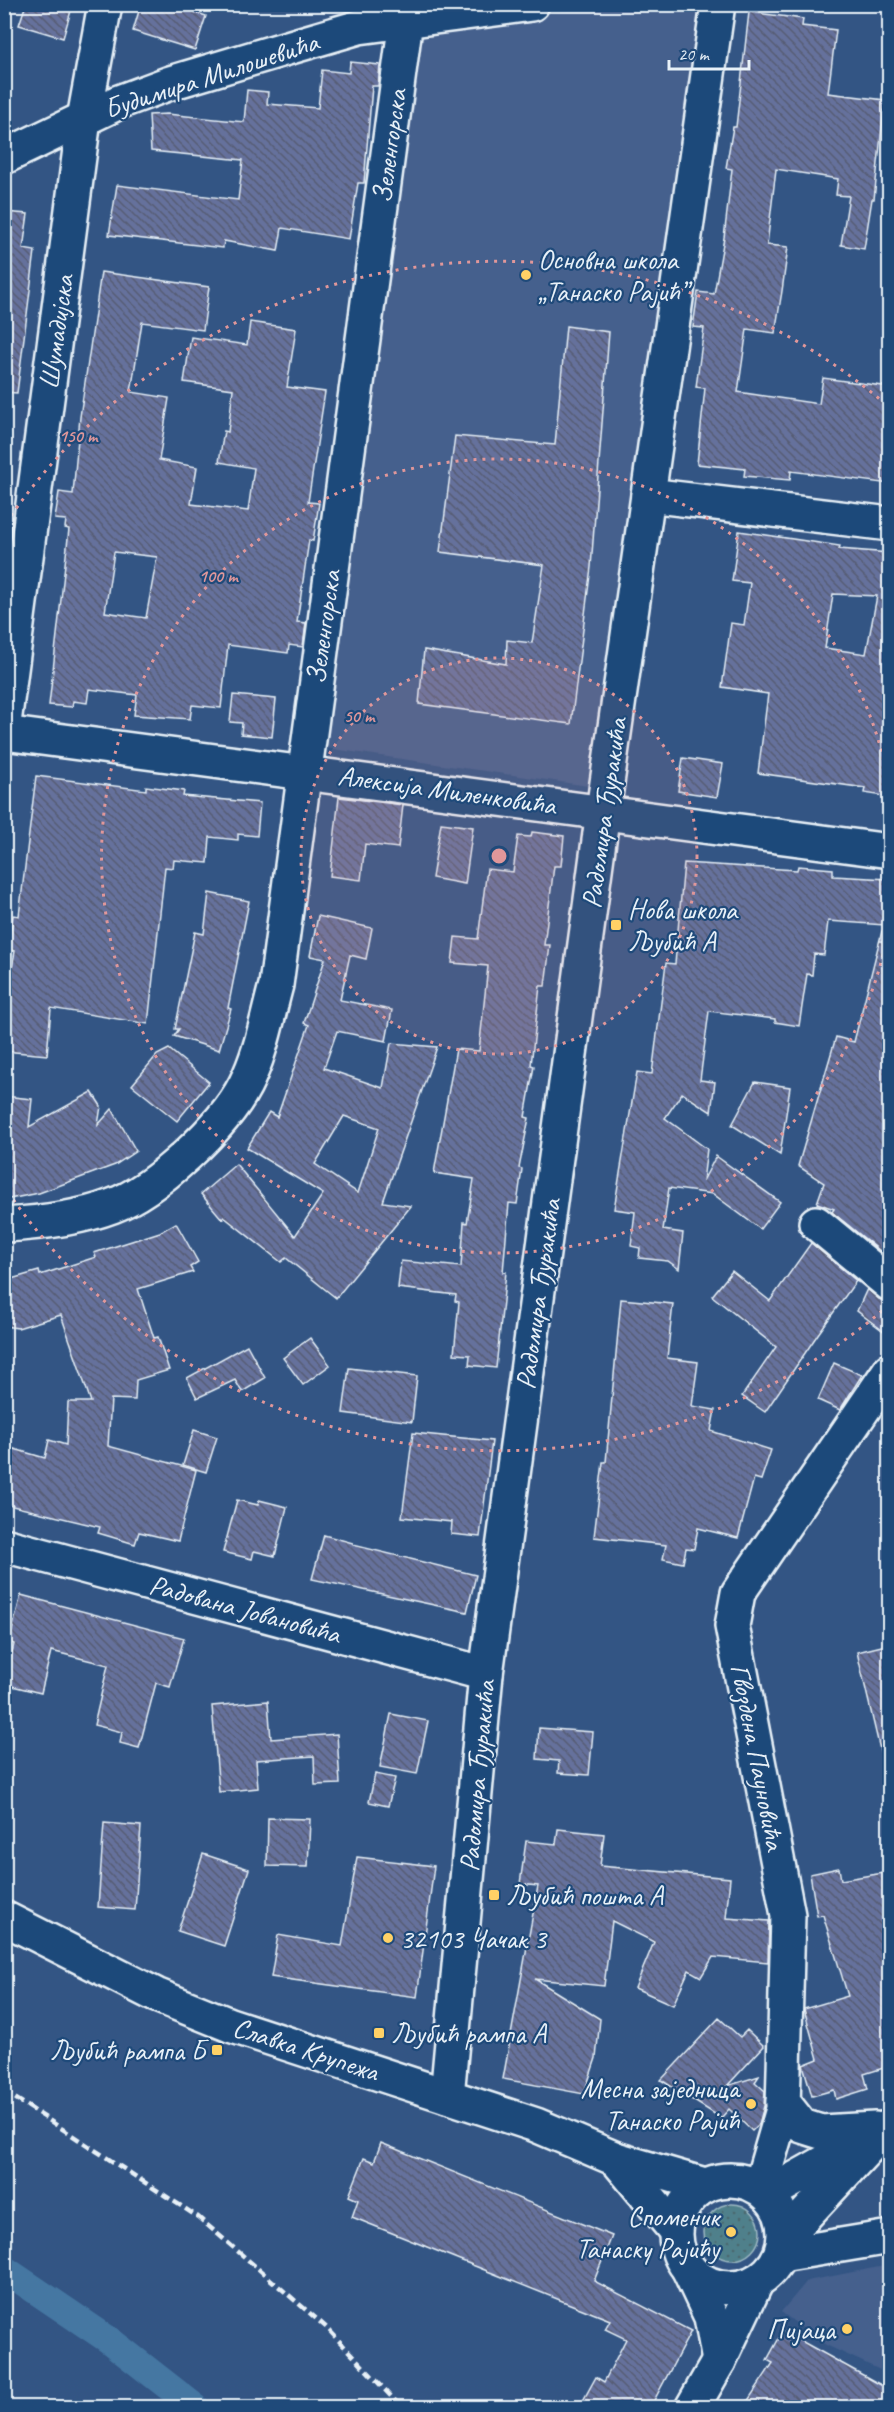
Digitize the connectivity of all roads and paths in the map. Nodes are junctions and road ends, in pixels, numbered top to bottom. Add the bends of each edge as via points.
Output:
1 (105, 4) edge
2 (532, 4) edge
3 (718, 4) edge
4 (406, 20) junction
5 (84, 119) junction
6 (4, 157) edge
7 (648, 495) junction
8 (890, 524) edge
9 (4, 723) edge
10 (4, 733) edge
11 (304, 771) junction
12 (603, 811) junction
13 (890, 851) edge
14 (816, 1223) dead end
15 (4, 1225) edge
16 (890, 1284) edge
17 (890, 1370) edge
18 (4, 1545) edge
19 (486, 1674) junction
20 (4, 1918) edge
21 (447, 2096) junction
22 (783, 2102) junction
23 (888, 2127) edge
24 (616, 2159) junction
25 (705, 2185) junction
26 (764, 2191) junction
27 (675, 2230) junction
28 (890, 2237) edge
29 (783, 2246) junction
30 (688, 2268) junction
31 (757, 2281) junction
32 (719, 2361) junction
33 (692, 2408) edge

1 - 5 street, Шумадијска
2 - 4 street, Будимира Милошевића
3 - 7 street, Радомира Ђуракића
4 - 5 street, Будимира Милошевића via 359,27 170,83
4 - 11 street, Зеленгорска
5 - 6 street, Будимира Милошевића
5 - 9 street, Шумадијска
7 - 8 street
7 - 12 street, Радомира Ђуракића
10 - 11 street, Алексија Миленковића
11 - 12 street, Алексија Миленковића
11 - 15 street, Зеленгорска via 276,985 245,1085 186,1156 136,1193 113,1206 86,1213 40,1223
12 - 13 street, Алексија Миленковића
12 - 19 street, Радомира Ђуракића
14 - 16 street
17 - 22 street, Гвоздена Пауновића via 738,1593 732,1626 788,1915
18 - 19 street, Радована Јовановића
19 - 21 street, Радомира Ђуракића
20 - 21 street, Славка Крупежа via 198,2013
21 - 24 street, Славка Крупежа via 536,2125
22 - 23 street via 802,2126 821,2132
22 - 26 street, Гвоздена Пауновића
23 - 26 street
23 - 29 street
24 - 25 street, Славка Крупежа
24 - 27 street
25 - 26 street via 733,2179
25 - 27 street via 690,2196
26 - 29 street via 778,2206 783,2221
27 - 30 street via 681,2257
28 - 29 street
29 - 31 street via 771,2270
30 - 31 street via 712,2285 743,2287
30 - 32 street via 711,2317
31 - 32 street
32 - 33 street

